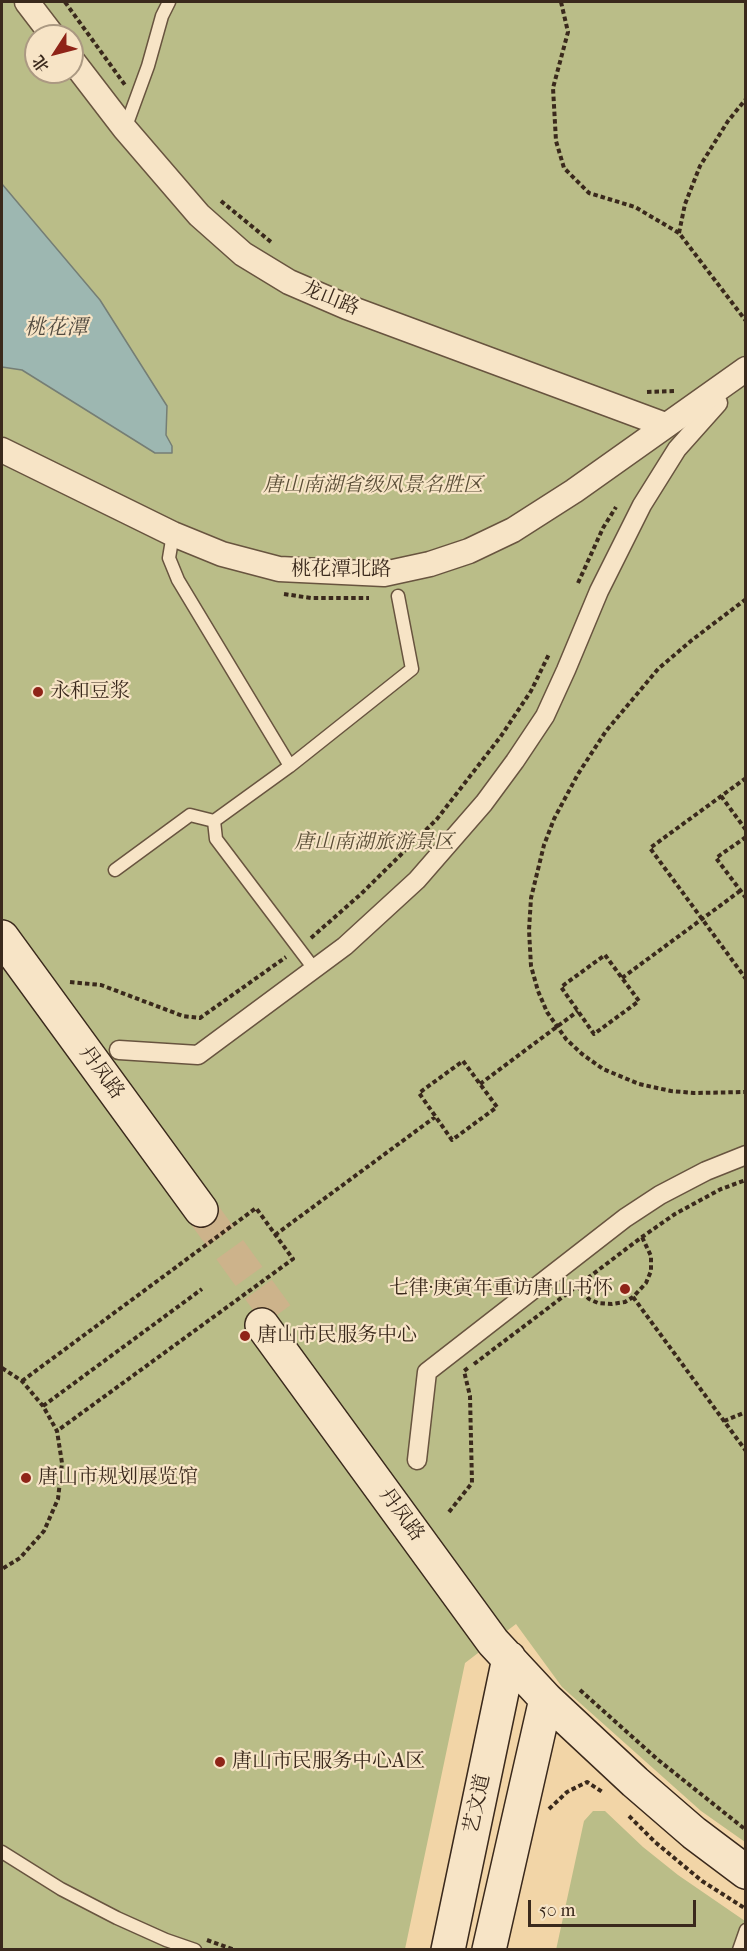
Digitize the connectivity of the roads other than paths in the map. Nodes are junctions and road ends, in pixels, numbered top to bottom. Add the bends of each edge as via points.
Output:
1 (27, 2) edge
2 (169, 2) edge
3 (44, 24) edge
4 (84, 76) edge
5 (125, 129) junction
6 (746, 369) edge
7 (718, 404) dead end
8 (665, 425) junction
9 (2, 450) edge
10 (173, 534) junction
11 (398, 596) dead end
12 (290, 766) junction
13 (214, 820) junction
14 (115, 870) dead end
15 (2, 937) edge
16 (2, 966) edge
17 (315, 970) junction
18 (119, 1050) dead end
19 (746, 1155) edge
20 (417, 1460) dead end
21 (509, 1658) junction
22 (546, 1700) junction
23 (2, 1852) edge
24 (746, 1872) edge
25 (746, 1930) edge
26 (195, 1950) edge
27 (448, 1950) edge
28 (489, 1950) edge
29 (739, 1950) edge

1 - 3 street
2 - 5 lane
4 - 5 street, 龙山路
5 - 8 street, 龙山路 via 199,215 243,254 289,282
6 - 8 street, 桃花潭北路
7 - 17 street via 677,448 642,505 599,591 545,716 515,761 417,880
8 - 10 street, 桃花潭北路 via 513,530 430,564 384,574 279,569 222,554
9 - 10 street, 桃花潭北路
10 - 12 lane via 169,558 178,580
11 - 12 lane via 412,669
12 - 13 lane
13 - 14 lane via 190,815
13 - 17 lane via 216,839
15 - 16 main road, 丹凤路 via 194,1216
17 - 18 street via 198,1055
19 - 20 street via 706,1171 625,1218 427,1372
21 - 22 main road, 丹凤路
21 - 22 main road, 丹凤路 via 493,1642 270,1320 515,1645
21 - 27 main road, 艺文道
22 - 24 main road, 丹凤路 via 694,1833
22 - 28 main road
23 - 26 lane via 89,1904
25 - 29 lane

